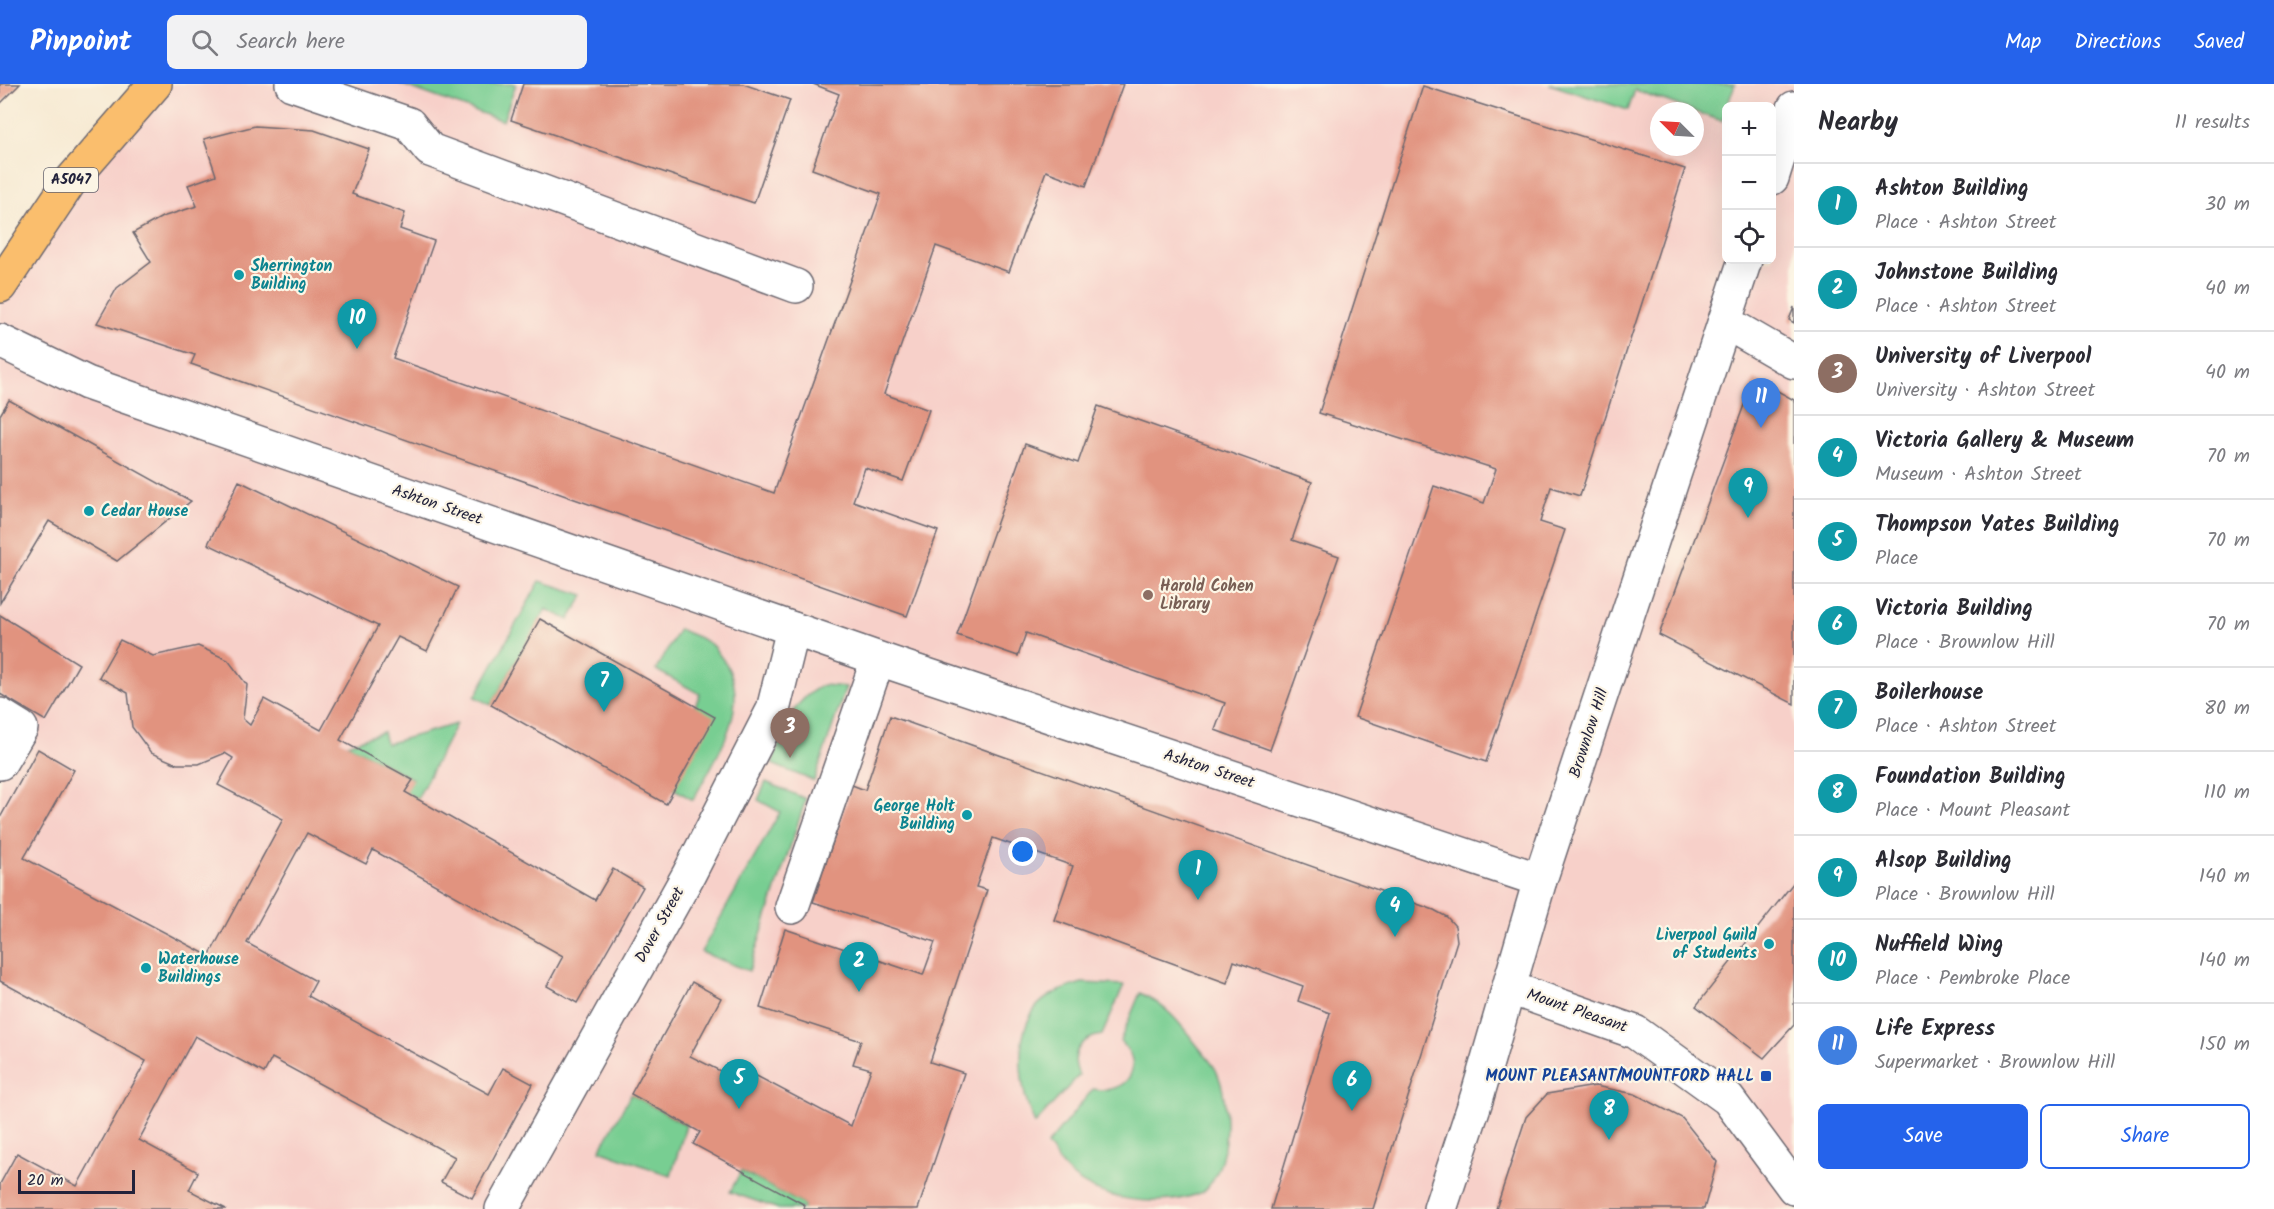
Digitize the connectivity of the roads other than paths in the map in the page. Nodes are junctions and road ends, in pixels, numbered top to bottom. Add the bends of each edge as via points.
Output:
1 (154, 84) edge
2 (292, 84) edge
3 (1794, 108) edge
4 (1776, 165) edge
5 (1744, 264) edge
6 (0, 286) edge
7 (796, 286) dead end
8 (1725, 322) junction
9 (0, 341) edge
10 (1794, 362) edge
11 (793, 629) junction
12 (878, 659) junction
13 (0, 715) edge
14 (0, 763) edge
15 (1540, 879) junction
16 (792, 907) dead end
17 (1510, 988) junction
18 (1794, 1188) edge
19 (502, 1209) edge
20 (1440, 1209) edge

1 - 6 main road, A5047 via 69,183
2 - 7 street via 409,124 430,150
3 - 4 street
5 - 8 street, Brownlow Hill
8 - 10 street
8 - 15 street, Brownlow Hill
9 - 11 street, Ashton Street via 87,383
11 - 12 street, Ashton Street
11 - 19 street, Dover Street via 773,710 688,874
12 - 15 street, Ashton Street
12 - 16 street
13 - 14 street via 21,728
15 - 17 street, Brownlow Hill
17 - 18 street, Mount Pleasant via 1635,1032 1728,1099
17 - 20 street, Brownlow Hill

